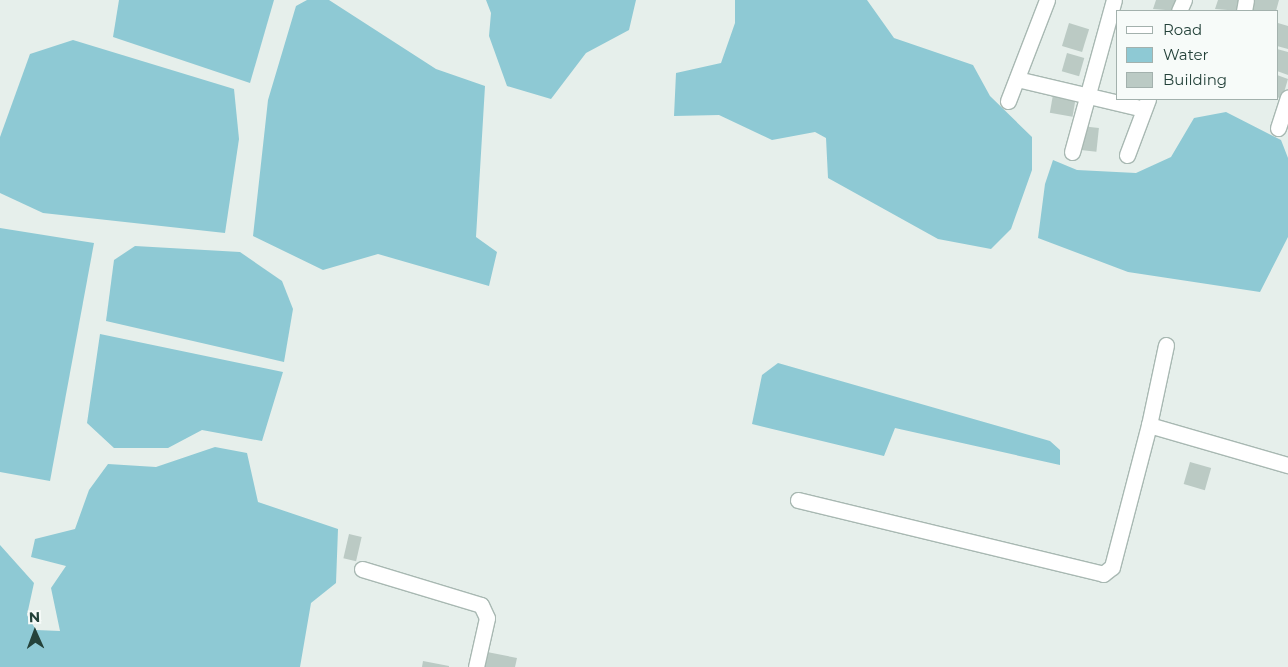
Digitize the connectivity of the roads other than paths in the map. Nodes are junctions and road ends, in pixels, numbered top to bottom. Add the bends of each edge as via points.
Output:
1 (1047, 0) edge
2 (1114, 0) edge
3 (1017, 79) junction
4 (1087, 93) junction
5 (1116, 98) edge
6 (1288, 98) edge
7 (1125, 100) edge
8 (1008, 101) dead end
9 (1146, 104) edge
10 (1278, 128) dead end
11 (1072, 152) dead end
12 (1127, 155) dead end
13 (1166, 345) dead end
14 (1149, 426) junction
15 (1288, 465) edge
16 (798, 500) dead end
17 (362, 569) dead end
18 (476, 667) edge

1 - 3 street
2 - 4 street
3 - 4 street
3 - 8 street
4 - 5 street
4 - 11 street
6 - 10 street
7 - 9 street
9 - 12 street
13 - 14 street
14 - 15 street
14 - 16 street via 1112,567 1103,574
17 - 18 street via 481,605 487,618

